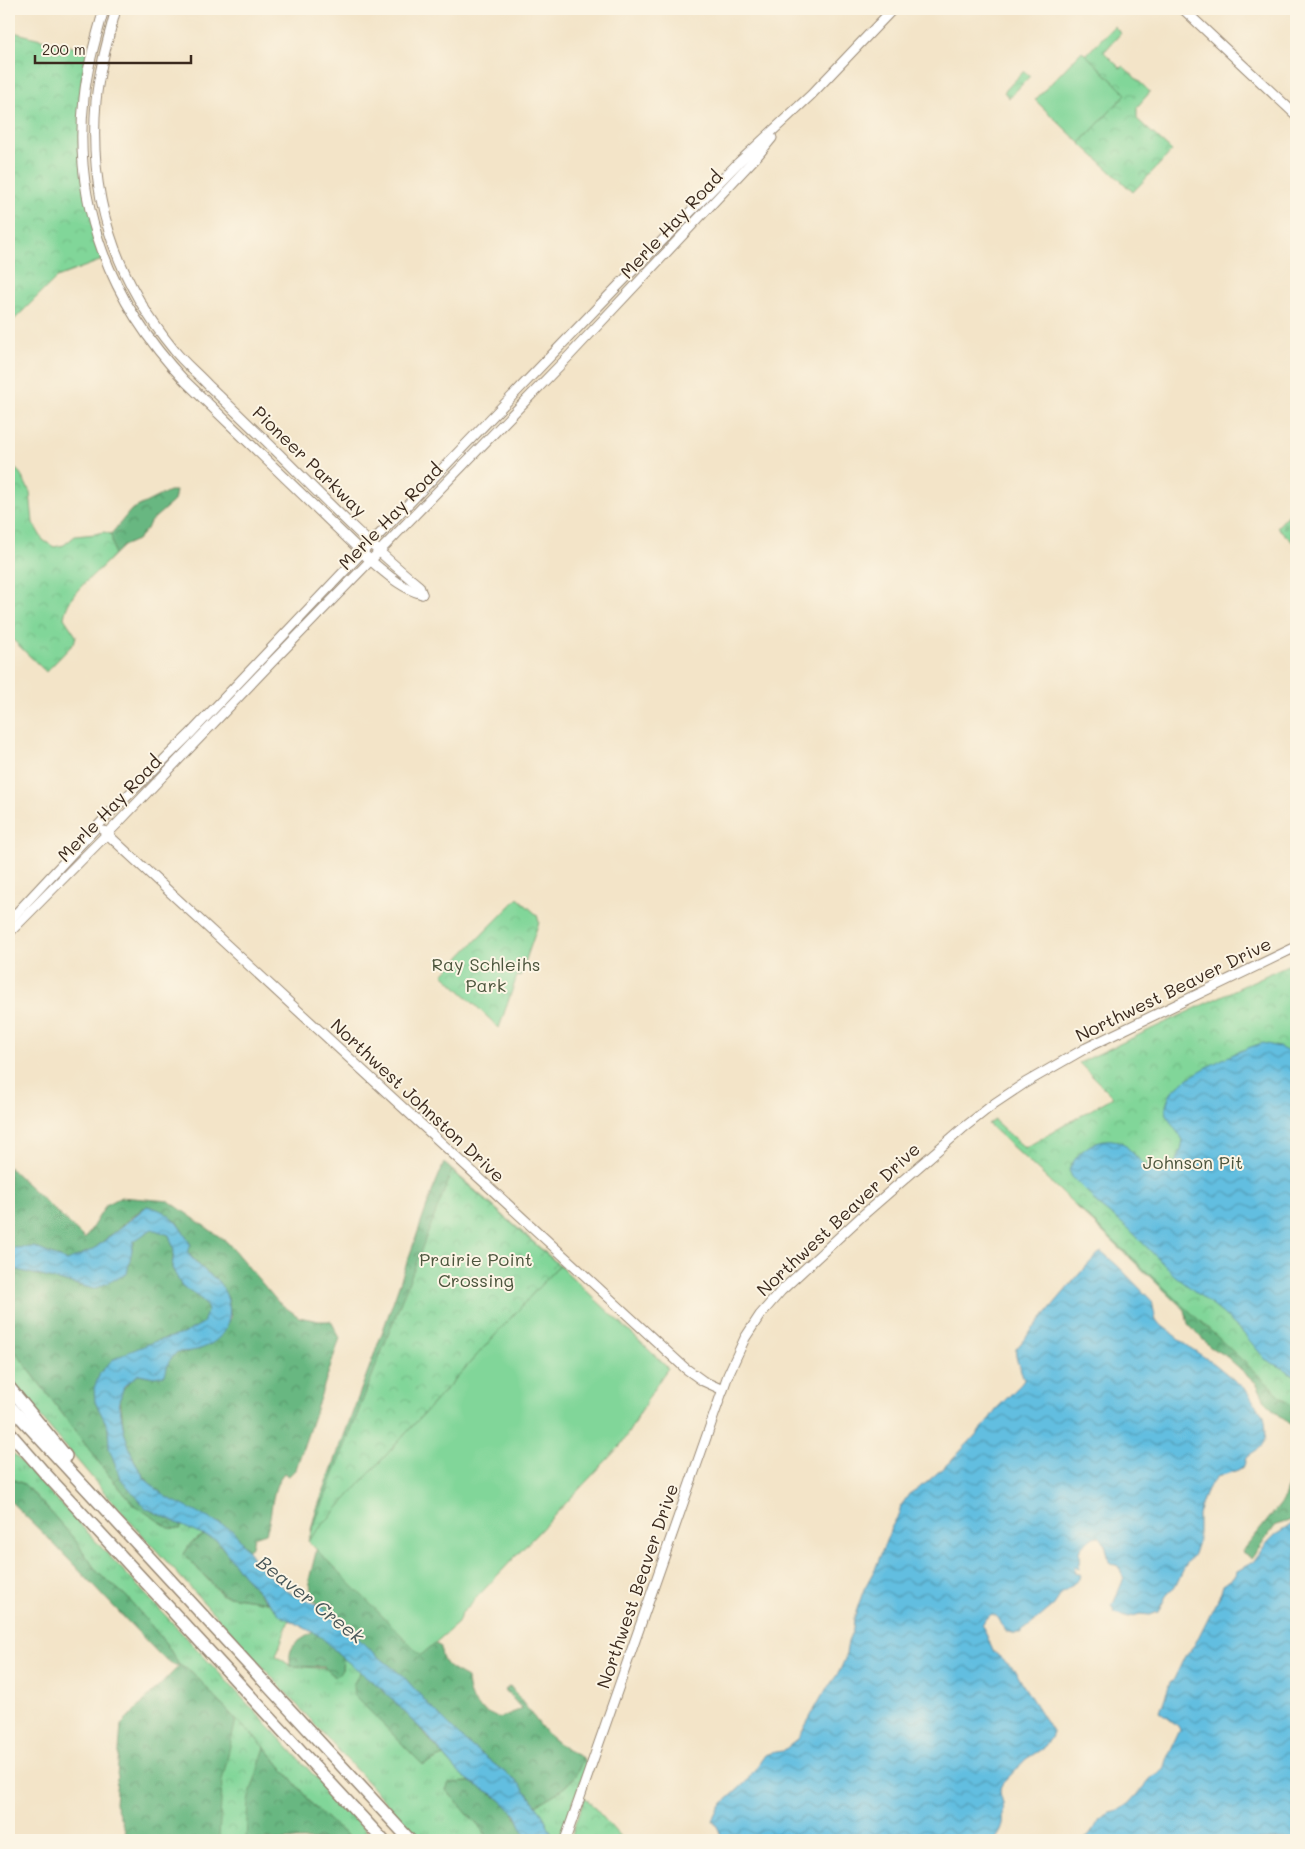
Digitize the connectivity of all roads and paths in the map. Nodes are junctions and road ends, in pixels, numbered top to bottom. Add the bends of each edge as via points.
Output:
1 (104, 9) edge
2 (116, 9) edge
3 (893, 9) edge
4 (1183, 9) edge
5 (1296, 115) edge
6 (789, 116) junction
7 (371, 543) junction
8 (379, 551) junction
9 (362, 552) junction
10 (370, 560) junction
11 (99, 825) junction
12 (108, 834) junction
13 (9, 921) edge
14 (9, 933) edge
15 (1296, 947) edge
16 (9, 1387) edge
17 (723, 1390) junction
18 (9, 1405) edge
19 (9, 1432) edge
20 (9, 1438) edge
21 (43, 1471) junction
22 (87, 1490) junction
23 (383, 1840) edge
24 (410, 1840) edge
25 (565, 1840) edge

1 - 9 main road, Pioneer Parkway via 87,72 82,133 88,203 109,269 124,300 164,360
2 - 7 main road, Pioneer Parkway via 96,99 94,132 100,199 119,263 153,323 175,351
3 - 6 main road, Merle Hay Road
4 - 5 main road
6 - 7 main road, Merle Hay Road via 732,170
6 - 8 main road, Merle Hay Road via 758,155 648,273
7 - 8 main road, Pioneer Parkway
7 - 9 main road, Merle Hay Road
8 - 10 main road, Merle Hay Road
8 - 10 main road, Pioneer Parkway via 418,586 422,594 395,581
9 - 10 main road, Pioneer Parkway
9 - 11 main road, Merle Hay Road via 190,735
10 - 12 main road, Merle Hay Road
11 - 12 main road, Northwest Johnston Drive
11 - 13 main road, Merle Hay Road
12 - 14 main road, Merle Hay Road
12 - 17 main road, Northwest Johnston Drive via 686,1368
15 - 17 main road, Northwest Beaver Drive via 1086,1048 1025,1083 981,1114 863,1215 775,1297 745,1338
16 - 22 highway via 73,1465
17 - 25 main road, Northwest Beaver Drive
18 - 22 highway
19 - 21 highway
20 - 21 highway
21 - 23 highway
22 - 24 highway

